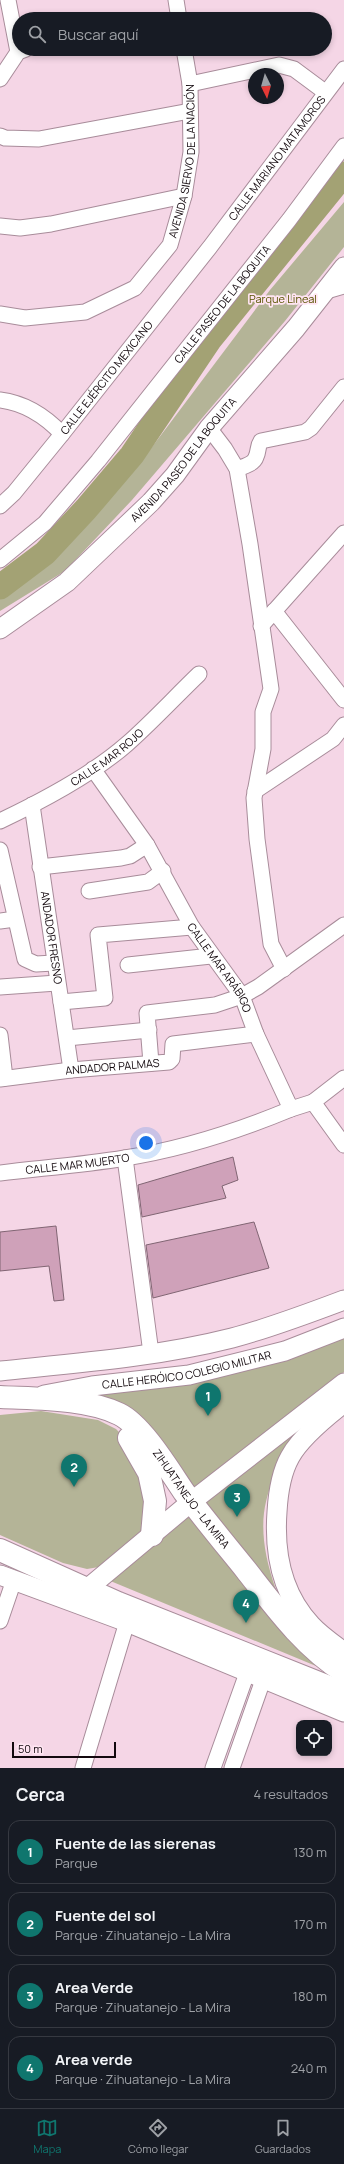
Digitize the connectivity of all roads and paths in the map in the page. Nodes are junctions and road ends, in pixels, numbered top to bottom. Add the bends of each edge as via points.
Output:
1 (8, 0) edge
2 (176, 0) edge
3 (176, 12) edge
4 (12, 36) edge
5 (13, 56) edge
6 (185, 56) edge
7 (344, 69) edge
8 (0, 78) edge
9 (190, 84) junction
10 (325, 92) junction
11 (190, 111) junction
12 (0, 136) edge
13 (344, 146) edge
14 (184, 196) junction
15 (0, 226) edge
16 (210, 246) joint
17 (344, 267) edge
18 (344, 286) edge
19 (323, 292) junction
20 (0, 314) edge
21 (344, 387) edge
22 (0, 400) edge
23 (209, 428) junction
24 (62, 434) junction
25 (237, 470) junction
26 (0, 506) edge
27 (343, 537) edge
28 (0, 560) edge
29 (274, 611) junction
30 (261, 626) junction
31 (0, 629) edge
32 (199, 674) dead end
33 (344, 700) edge
34 (344, 725) edge
35 (93, 769) junction
36 (255, 791) junction
37 (32, 806) junction
38 (0, 821) edge
39 (147, 845) junction
40 (0, 850) edge
41 (40, 867) junction
42 (163, 871) junction
43 (89, 891) dead end
44 (7, 920) edge
45 (344, 925) edge
46 (192, 927) junction
47 (212, 956) junction
48 (54, 963) junction
49 (128, 965) dead end
50 (280, 971) junction
51 (57, 983) junction
52 (0, 987) edge
53 (242, 996) junction
54 (61, 1002) junction
55 (149, 1030) junction
56 (256, 1034) junction
57 (0, 1035) edge
58 (67, 1038) junction
59 (151, 1063) junction
60 (71, 1070) junction
61 (2, 1078) edge
62 (344, 1078) edge
63 (312, 1102) junction
64 (291, 1108) junction
65 (344, 1145) edge
66 (125, 1158) junction
67 (0, 1173) edge
68 (344, 1300) edge
69 (344, 1328) edge
70 (151, 1353) junction
71 (0, 1371) edge
72 (344, 1383) edge
73 (0, 1397) edge
74 (26, 1398) junction
75 (337, 1399) edge
76 (0, 1402) edge
77 (100, 1407) junction
78 (191, 1502) junction
79 (152, 1535) junction
80 (6, 1555) edge
81 (7, 1577) edge
82 (87, 1589) junction
83 (122, 1612) junction
84 (0, 1621) edge
85 (147, 1631) joint
86 (344, 1652) edge
87 (344, 1672) edge
88 (255, 1676) junction
89 (344, 1693) edge
90 (344, 1712) edge
91 (83, 1768) edge
92 (213, 1768) edge
93 (232, 1768) edge

1 - 4 street
2 - 3 street
5 - 8 street
6 - 9 street, AVENIDA SIERVO DE LA NACIÓN
7 - 10 street, CALLE MARIANO MATAMOROS
9 - 10 street via 279,65 294,70
9 - 11 street, AVENIDA SIERVO DE LA NACIÓN
10 - 16 street, CALLE MARIANO MATAMOROS
11 - 12 street via 39,140
11 - 14 street, AVENIDA SIERVO DE LA NACIÓN via 191,152
13 - 28 street, CALLE PASEO DE LA BOQUITA via 289,220 98,461 45,523
14 - 15 street via 51,224 20,228
14 - 20 street, AVENIDA SIERVO DE LA NACIÓN via 170,245 135,288 85,312 25,318
16 - 24 street, CALLE EJÉRCITO MEXICANO
17 - 19 main road, AVENIDA PASEO DE LA BOQUITA
18 - 19 street
19 - 23 main road, AVENIDA PASEO DE LA BOQUITA via 296,328
21 - 25 street via 312,428 305,432 261,441 253,462
22 - 24 street via 17,402 42,416
23 - 25 street via 226,449
23 - 31 main road, AVENIDA PASEO DE LA BOQUITA via 175,475 94,558 67,582
24 - 26 street, CALLE EJÉRCITO MEXICANO via 14,493
25 - 30 street
27 - 29 street
29 - 30 street
29 - 33 street
30 - 36 street via 271,689 263,712 263,749
32 - 35 street, CALLE MAR ROJO via 127,744
34 - 36 street via 333,739
35 - 37 street, CALLE MAR ROJO
35 - 39 street, CALLE MAR ARÁBIGO
36 - 50 street via 257,839 271,944
37 - 38 street, CALLE MAR ROJO
37 - 41 street, ANDADOR FRESNO
39 - 41 street via 130,856 121,858
39 - 42 street, CALLE MAR ARÁBIGO
40 - 44 street
41 - 48 street, ANDADOR FRESNO
42 - 43 street via 148,882
42 - 46 street, CALLE MAR ARÁBIGO
44 - 48 street via 25,959 36,964
45 - 50 street
46 - 47 street, CALLE MAR ARÁBIGO
46 - 54 street via 98,935 105,998
47 - 49 street
47 - 53 street, CALLE MAR ARÁBIGO
48 - 51 street, ANDADOR FRESNO
50 - 53 street
51 - 52 street
51 - 54 street, ANDADOR FRESNO
53 - 55 street via 215,1005 147,1013
53 - 56 street, CALLE MAR ARÁBIGO
54 - 58 street, ANDADOR FRESNO
55 - 58 street
55 - 59 street
56 - 59 street, ANDADOR PALMAS via 177,1042 172,1044 172,1059 169,1062
56 - 64 street, CALLE MAR ARÁBIGO
57 - 61 street
58 - 60 street, ANDADOR FRESNO
59 - 60 street, ANDADOR PALMAS
60 - 61 street, ANDADOR PALMAS
62 - 63 street
63 - 64 street
63 - 65 street
64 - 66 street, CALLE MAR MUERTO via 252,1125 209,1139
66 - 67 street, CALLE MAR MUERTO
66 - 70 street
68 - 70 main road via 288,1322 231,1338
69 - 74 main road, CALLE HERÓICO COLEGIO MILITAR via 285,1351 189,1375 92,1386
70 - 71 main road
72 - 75 main road
73 - 74 highway, ZIHUATANEJO - LA MIRA
74 - 76 highway
74 - 77 highway, ZIHUATANEJO - LA MIRA
75 - 78 main road
75 - 86 main road via 290,1457 278,1492 275,1532 278,1565 292,1597 311,1626
77 - 78 highway, ZIHUATANEJO - LA MIRA via 120,1414 138,1428
77 - 79 highway via 130,1438 147,1468 155,1501
78 - 79 main road
78 - 87 highway, ZIHUATANEJO - LA MIRA via 284,1618 324,1659
79 - 82 main road
80 - 82 highway
81 - 83 main road
81 - 84 street
82 - 83 highway
83 - 85 highway
83 - 89 highway
83 - 91 street
85 - 88 main road
88 - 90 main road
88 - 92 street
88 - 93 street

